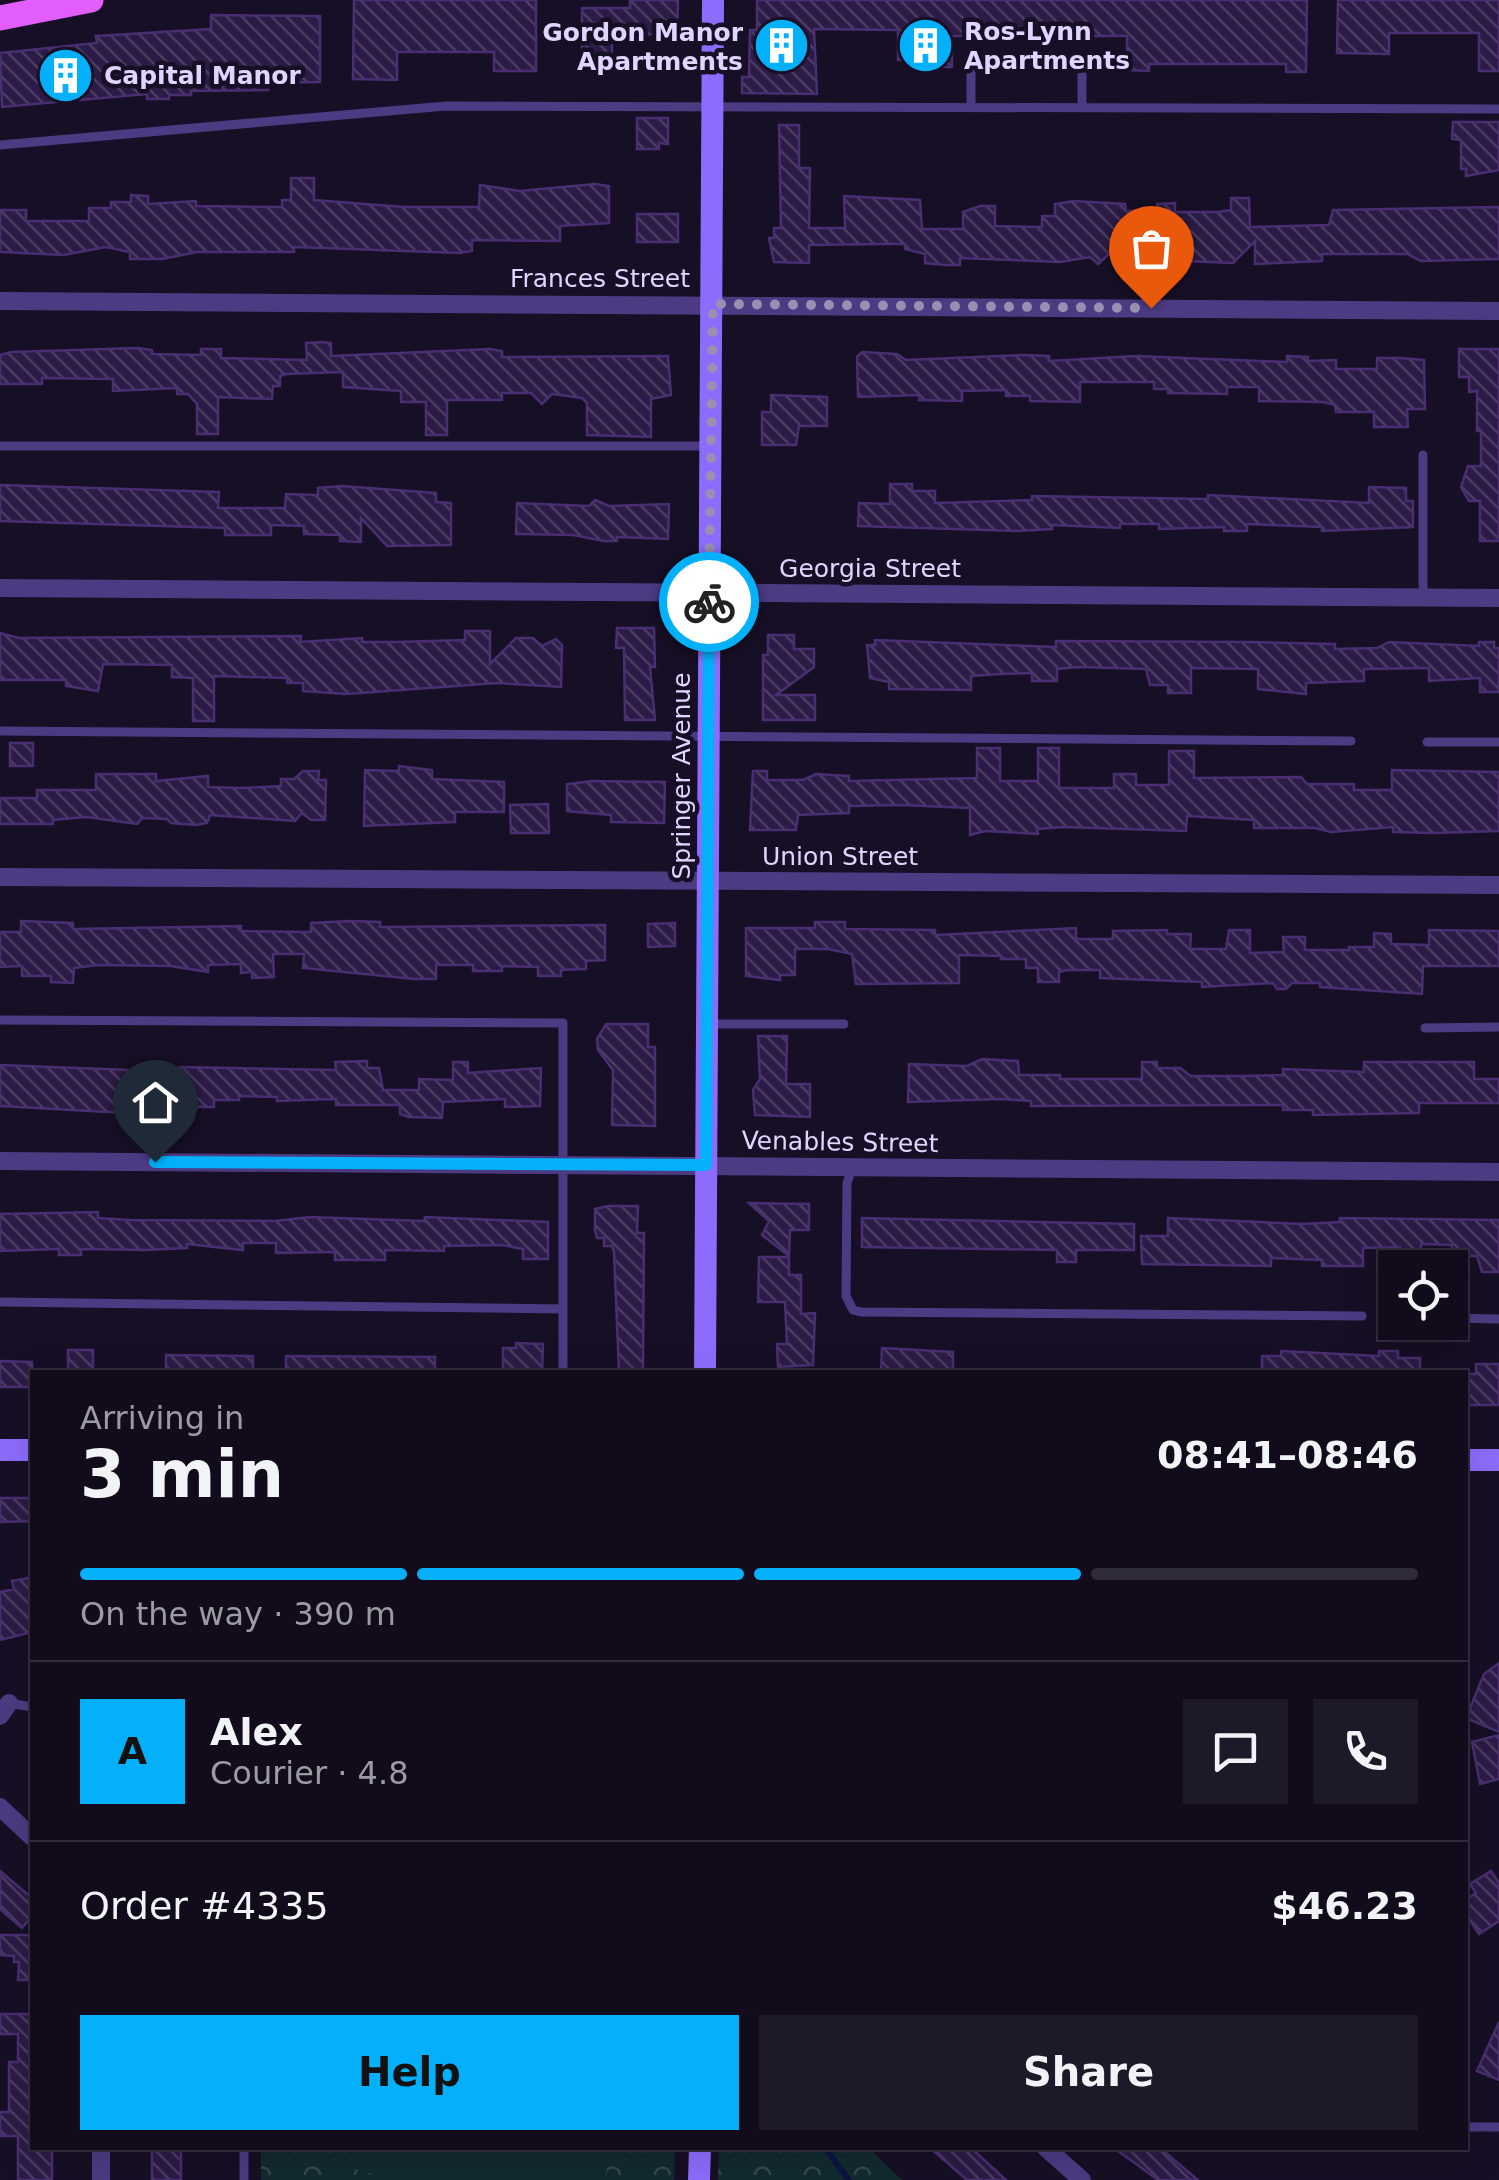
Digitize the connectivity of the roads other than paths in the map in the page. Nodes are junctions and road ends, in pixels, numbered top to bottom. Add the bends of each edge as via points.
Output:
1 (91, 0) edge
2 (713, 0) edge
3 (0, 18) edge
4 (971, 66) dead end
5 (1082, 66) dead end
6 (713, 104) junction
7 (971, 105) junction
8 (1082, 106) junction
9 (1499, 109) edge
10 (0, 145) edge
11 (0, 301) edge
12 (713, 304) junction
13 (1499, 311) edge
14 (0, 446) edge
15 (710, 446) junction
16 (1423, 455) dead end
17 (0, 588) edge
18 (709, 591) junction
19 (1423, 597) junction
20 (1499, 598) edge
21 (0, 731) edge
22 (707, 737) junction
23 (1352, 742) dead end
24 (1427, 742) dead end
25 (1499, 742) edge
26 (0, 877) edge
27 (709, 880) junction
28 (1499, 885) edge
29 (0, 1020) edge
30 (708, 1024) junction
31 (844, 1024) dead end
32 (1499, 1027) edge
33 (1425, 1028) dead end
34 (0, 1161) edge
35 (563, 1165) junction
36 (706, 1165) junction
37 (852, 1168) junction
38 (1499, 1172) edge
39 (0, 1302) edge
40 (563, 1309) junction
41 (1362, 1316) dead end
42 (1468, 1318) edge
43 (1499, 1319) edge
44 (563, 1370) edge
45 (704, 1370) edge
46 (0, 1450) edge
47 (30, 1450) edge
48 (1468, 1460) edge
49 (1499, 1460) edge
50 (30, 1707) edge
51 (5, 1709) edge
52 (4, 1817) edge
53 (30, 1836) edge
54 (1468, 2127) edge
55 (1499, 2127) edge
56 (101, 2150) edge
57 (244, 2150) edge
58 (700, 2150) edge
59 (1048, 2150) edge
60 (101, 2180) edge
61 (244, 2180) edge
62 (700, 2180) edge
63 (1082, 2180) edge

1 - 3 main road
2 - 6 street, Springer Avenue
4 - 7 lane
5 - 8 lane
6 - 7 lane
6 - 10 lane via 446,106
6 - 12 street, Springer Avenue
7 - 8 lane
8 - 9 lane
11 - 12 street, Frances Street
12 - 13 street, Frances Street
12 - 15 street, Springer Avenue
14 - 15 lane
15 - 18 street, Springer Avenue
16 - 19 lane
17 - 18 street, Georgia Street
18 - 19 street, Georgia Street
18 - 22 street, Springer Avenue
19 - 20 street, Georgia Street
21 - 22 lane
22 - 23 lane
22 - 27 street, Springer Avenue
24 - 25 lane
26 - 27 street, Union Street
27 - 28 street, Union Street
27 - 30 street, Springer Avenue
29 - 35 lane via 563,1024
30 - 31 lane
30 - 36 street, Springer Avenue
32 - 33 lane
34 - 35 street, Venables Street
35 - 36 street, Venables Street
35 - 40 lane
36 - 37 street, Venables Street
36 - 45 street, Springer Avenue
37 - 38 street, Venables Street
37 - 41 lane via 846,1296 853,1310
39 - 40 lane
40 - 44 lane
42 - 43 lane
46 - 47 street
48 - 49 street
50 - 51 lane
52 - 53 street
54 - 55 lane
56 - 60 street
57 - 61 lane
58 - 62 street
59 - 63 street

